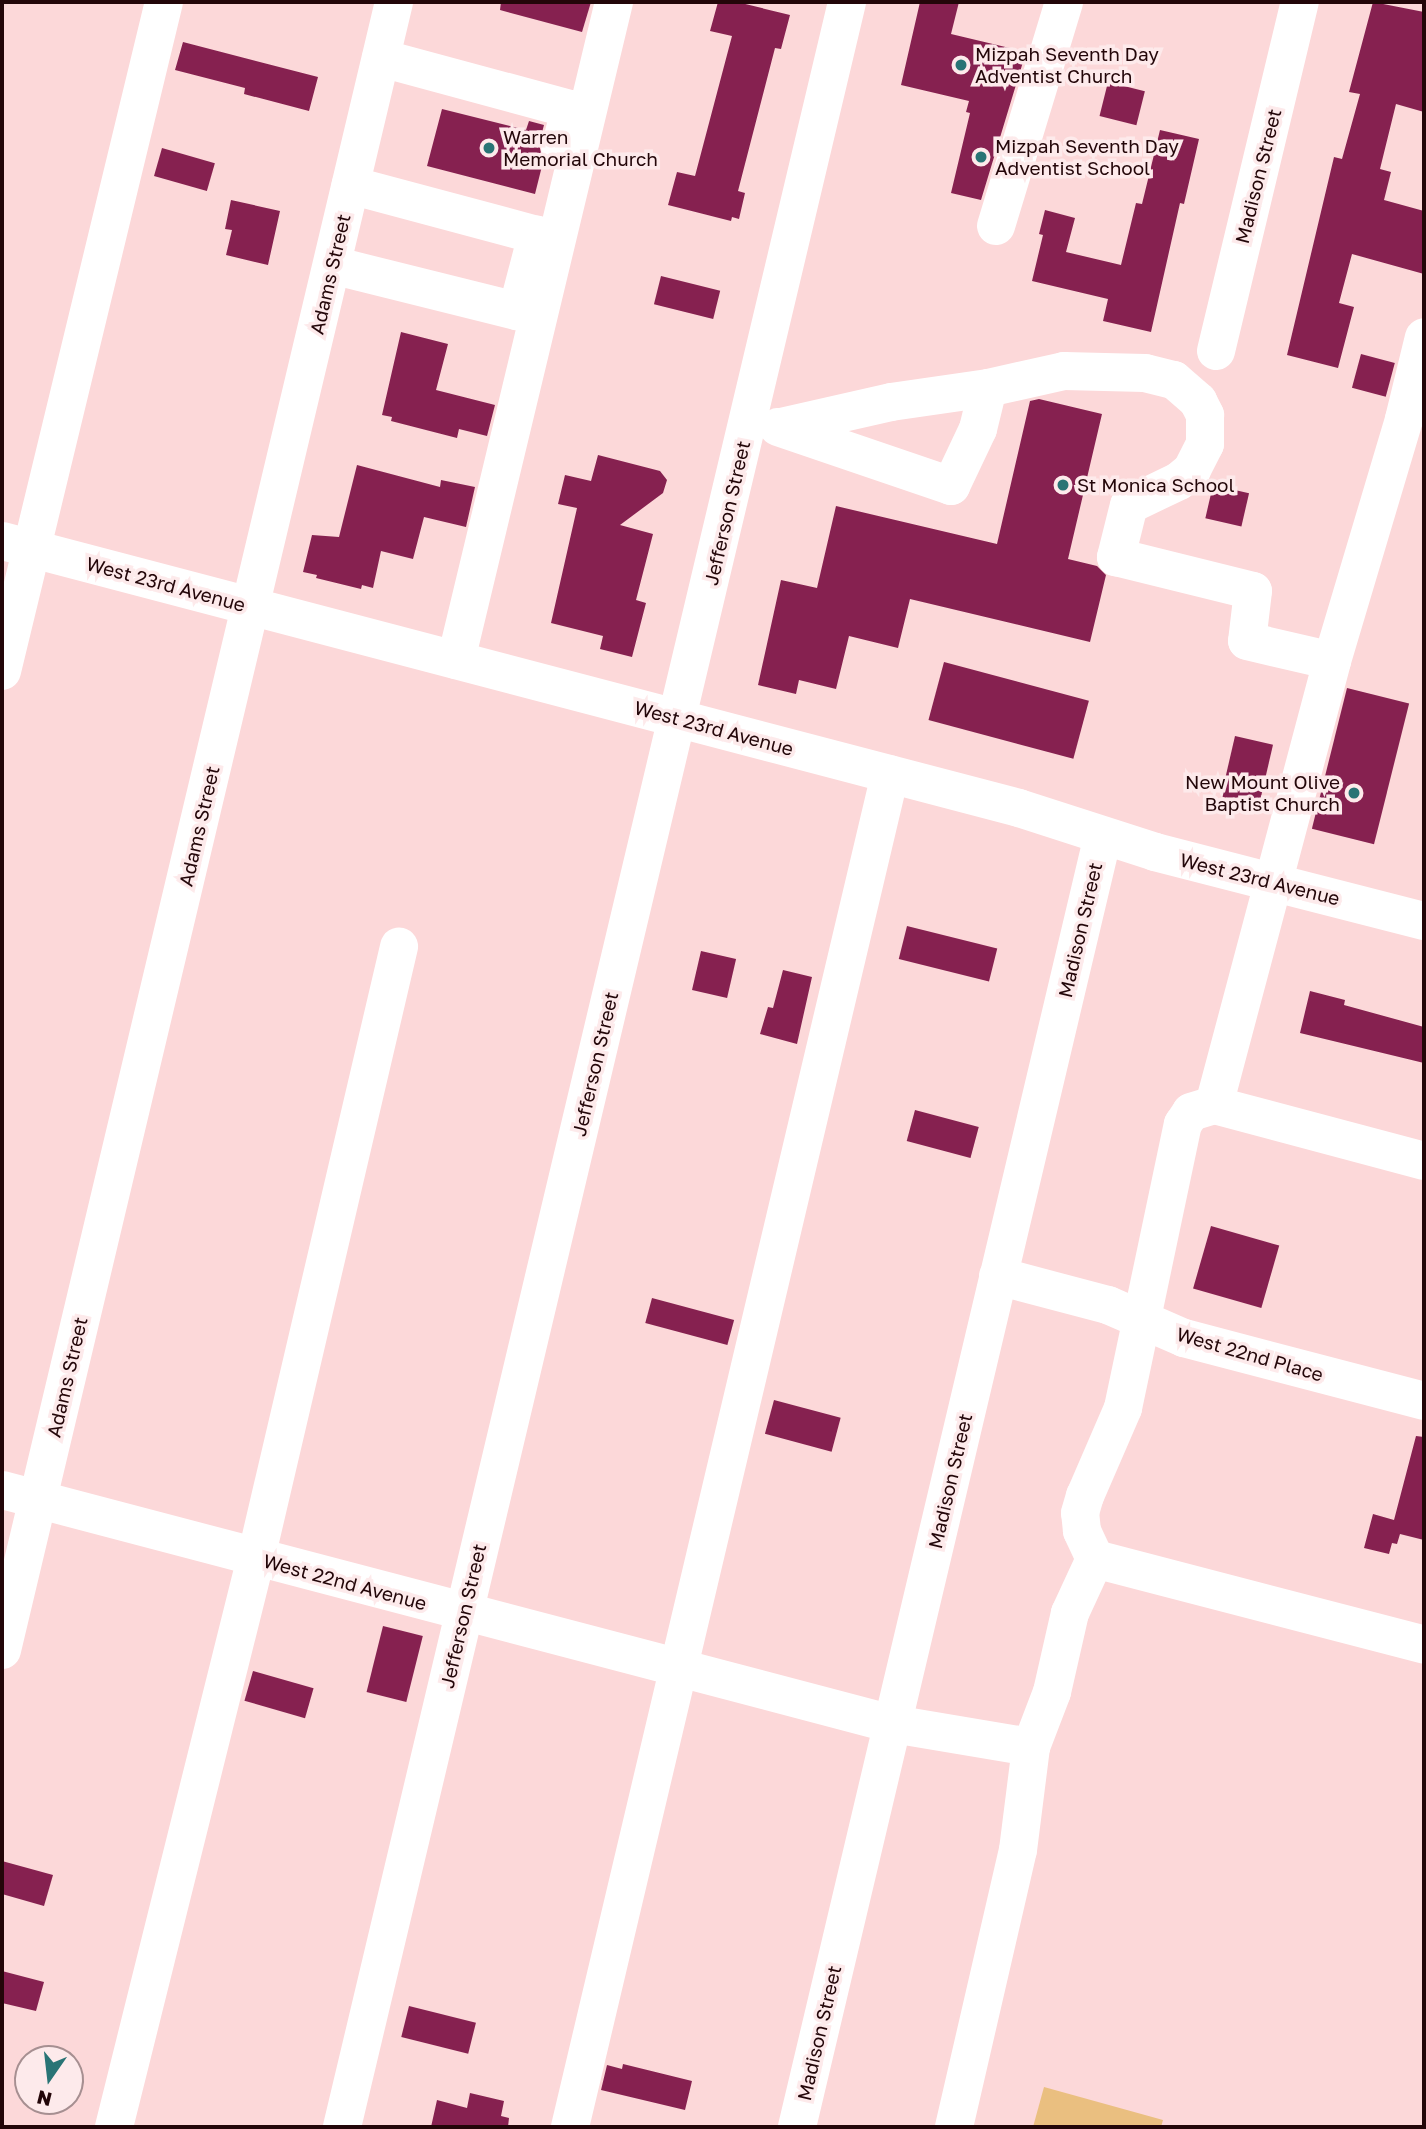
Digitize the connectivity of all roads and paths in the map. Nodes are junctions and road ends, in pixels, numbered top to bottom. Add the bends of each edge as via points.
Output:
1 (164, 2) edge
2 (394, 2) edge
3 (614, 2) edge
4 (847, 2) edge
5 (1064, 2) edge
6 (1300, 2) edge
7 (381, 58) junction
8 (351, 185) junction
9 (996, 226) dead end
10 (537, 235) junction
11 (332, 265) junction
12 (1424, 337) edge
13 (1216, 351) dead end
14 (988, 388) junction
15 (765, 423) junction
16 (16, 544) edge
17 (251, 606) junction
18 (456, 660) junction
19 (1332, 661) junction
20 (2, 671) edge
21 (678, 718) junction
22 (890, 774) junction
23 (1103, 836) junction
24 (1273, 883) junction
25 (1424, 921) edge
26 (399, 947) dead end
27 (1214, 1105) junction
28 (1424, 1161) edge
29 (998, 1276) junction
30 (1141, 1319) junction
31 (1424, 1401) edge
32 (20, 1495) edge
33 (256, 1558) junction
34 (1095, 1559) junction
35 (463, 1614) junction
36 (1424, 1645) edge
37 (2, 1650) edge
38 (677, 1669) junction
39 (893, 1724) junction
40 (1031, 1748) junction
41 (114, 2127) edge
42 (342, 2127) edge
43 (570, 2127) edge
44 (797, 2127) edge
45 (954, 2127) edge

1 - 16 street
2 - 7 street, Adams Street
3 - 18 street
4 - 15 street, Jefferson Street
5 - 9 street
6 - 13 street, Madison Street
7 - 8 street, Adams Street
7 - 10 street via 570,108
8 - 10 street
8 - 11 street, Adams Street
10 - 11 street via 517,311
11 - 17 street, Adams Street
12 - 19 street
14 - 15 street
14 - 15 street via 978,429 951,486
14 - 19 street via 1037,376 1094,370 1153,374 1186,389 1205,415 1200,458 1179,481 1129,505 1116,557 1253,591 1247,641
15 - 21 street, Jefferson Street
16 - 17 street, West 23rd Avenue
16 - 20 street
17 - 18 street, West 23rd Avenue
17 - 32 street, Adams Street
18 - 21 street, West 23rd Avenue
19 - 24 street
21 - 22 street, West 23rd Avenue
21 - 35 street, Jefferson Street
22 - 23 street, West 23rd Avenue
22 - 38 street
23 - 24 street, West 23rd Avenue
23 - 29 street, Madison Street
24 - 25 street, West 23rd Avenue
24 - 27 street
26 - 33 street
27 - 28 street
27 - 30 street via 1191,1112 1183,1124
29 - 30 street, West 22nd Place via 1108,1305
29 - 39 street, Madison Street
30 - 31 street, West 22nd Place via 1184,1338
30 - 34 street via 1123,1408 1080,1513 1082,1531
32 - 33 street, West 22nd Avenue
32 - 37 street, Adams Street
33 - 35 street, West 22nd Avenue
33 - 41 street
34 - 36 street
34 - 40 street via 1070,1613 1052,1692
35 - 38 street, West 22nd Avenue
35 - 42 street, Jefferson Street
38 - 39 street, West 22nd Avenue
38 - 43 street
39 - 40 street, West 22nd Avenue
39 - 44 street, Madison Street
40 - 45 street via 1018,1850

